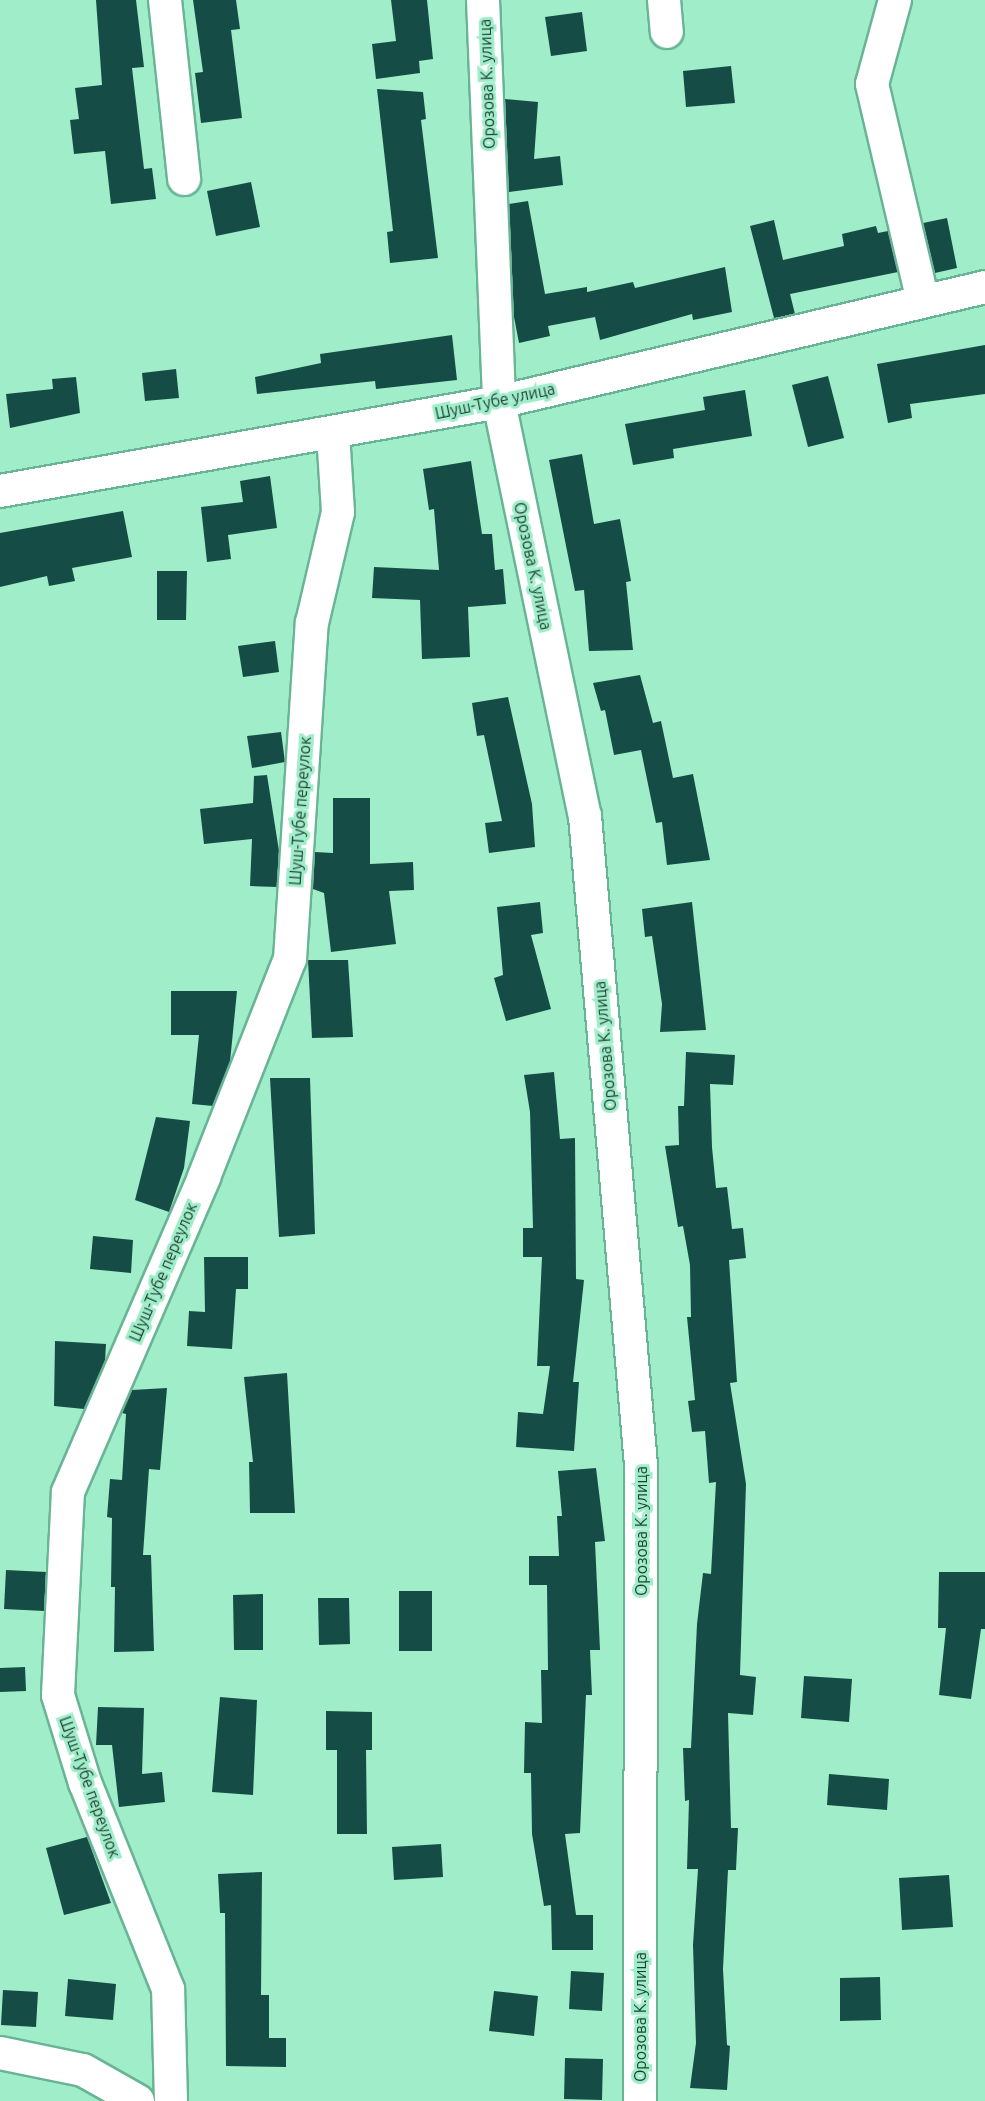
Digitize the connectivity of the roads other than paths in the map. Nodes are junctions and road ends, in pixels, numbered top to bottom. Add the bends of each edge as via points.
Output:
1 (165, 0) edge
2 (483, 0) edge
3 (664, 0) edge
4 (895, 0) edge
5 (667, 32) dead end
6 (184, 179) dead end
7 (985, 287) edge
8 (923, 302) junction
9 (499, 402) junction
10 (333, 432) junction
11 (0, 491) edge
12 (0, 2053) edge
13 (138, 2101) edge
14 (171, 2101) edge
15 (640, 2101) edge

1 - 6 street
2 - 9 street, Орозова К. улица
3 - 5 street
4 - 8 street via 872,84
7 - 8 street, Шуш-Тубе улица
8 - 9 street, Шуш-Тубе улица
9 - 10 street, Шуш-Тубе улица
9 - 15 street, Орозова К. улица via 585,816 639,1441
10 - 11 street, Шуш-Тубе улица
10 - 14 street, Шуш-Тубе переулок via 338,512 312,623 290,959 204,1177 68,1492 58,1695 85,1783 168,1989
12 - 13 street via 83,2070

